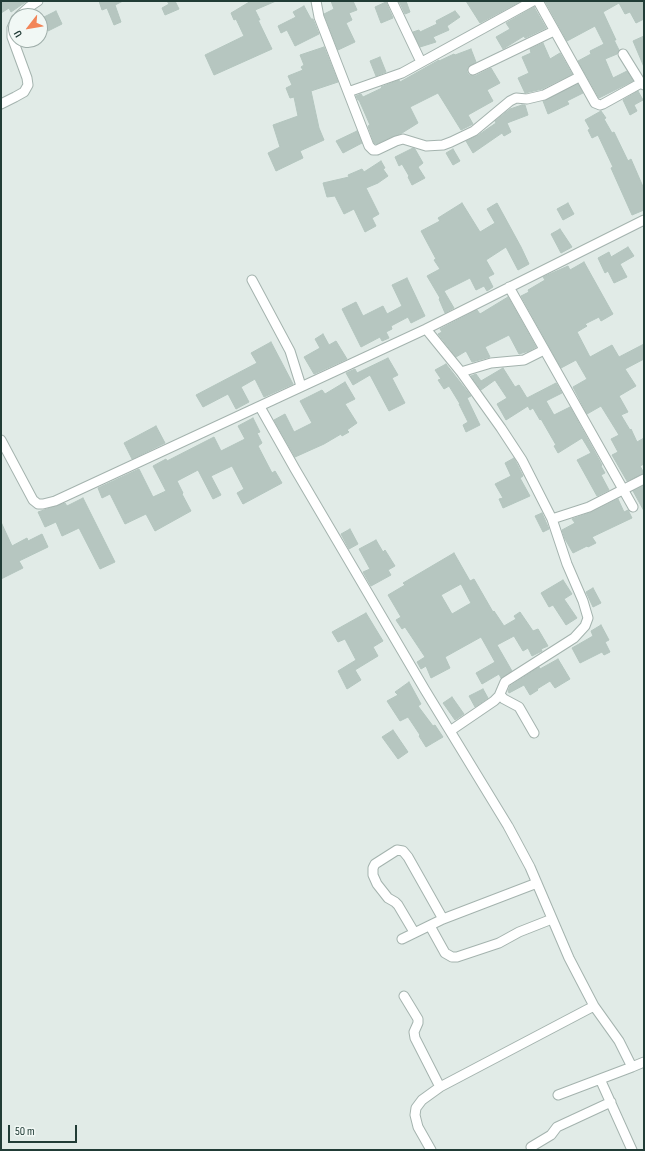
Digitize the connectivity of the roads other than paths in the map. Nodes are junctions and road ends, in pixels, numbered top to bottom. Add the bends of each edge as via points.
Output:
1 (38, 1) edge
2 (316, 1) edge
3 (392, 1) edge
4 (533, 1) edge
5 (538, 1) edge
6 (28, 8) edge
7 (554, 31) junction
8 (16, 48) edge
9 (623, 54) dead end
10 (421, 62) junction
11 (473, 70) dead end
12 (580, 77) junction
13 (642, 84) edge
14 (348, 92) junction
15 (1, 104) edge
16 (644, 220) edge
17 (252, 280) dead end
18 (509, 288) junction
19 (426, 329) junction
20 (544, 350) junction
21 (461, 372) junction
22 (302, 386) junction
23 (260, 407) junction
24 (1, 440) edge
25 (644, 479) edge
26 (623, 490) junction
27 (634, 507) dead end
28 (552, 519) junction
29 (500, 695) junction
30 (450, 731) junction
31 (534, 733) dead end
32 (537, 883) junction
33 (443, 919) junction
34 (552, 919) junction
35 (430, 926) junction
36 (414, 932) junction
37 (402, 939) dead end
38 (404, 996) dead end
39 (594, 1006) junction
40 (644, 1062) edge
41 (632, 1067) junction
42 (600, 1079) junction
43 (440, 1087) junction
44 (558, 1095) dead end
45 (611, 1102) junction
46 (531, 1148) dead end
47 (431, 1150) edge
48 (632, 1150) edge

1 - 6 street
2 - 14 street via 319,17
3 - 10 street
4 - 10 street
5 - 7 street
7 - 11 street
7 - 12 street
8 - 15 street via 28,85 24,92
9 - 13 street
10 - 14 street via 402,72
12 - 13 street via 592,101 600,105
12 - 14 street via 544,95 510,100 474,131 443,145 426,146 402,138 377,150 369,146
16 - 18 street
17 - 22 street via 290,352
18 - 19 street
18 - 20 street
19 - 21 street
19 - 22 street
20 - 21 street via 524,360 491,363
20 - 26 street
21 - 28 street via 522,460
22 - 23 street
23 - 24 street via 56,501 44,504 38,504 29,495
23 - 30 street via 298,476
25 - 26 street
26 - 27 street
26 - 28 street
28 - 29 street via 587,610 587,622 574,638 506,682
29 - 30 street
29 - 31 street via 519,707
30 - 32 street via 508,826
32 - 33 street
32 - 34 street
33 - 35 street
33 - 36 street via 408,857 403,851 397,850 375,864 373,875 388,898 398,905
34 - 35 street via 499,943 457,957 444,953
34 - 39 street
35 - 36 street
36 - 37 street
38 - 43 street via 418,1019 414,1035 416,1042
39 - 41 street via 619,1041
39 - 43 street
40 - 41 street
41 - 42 street
42 - 44 street
42 - 45 street
43 - 47 street via 422,1100 416,1108 418,1127
45 - 46 street via 557,1126 551,1135
45 - 48 street

